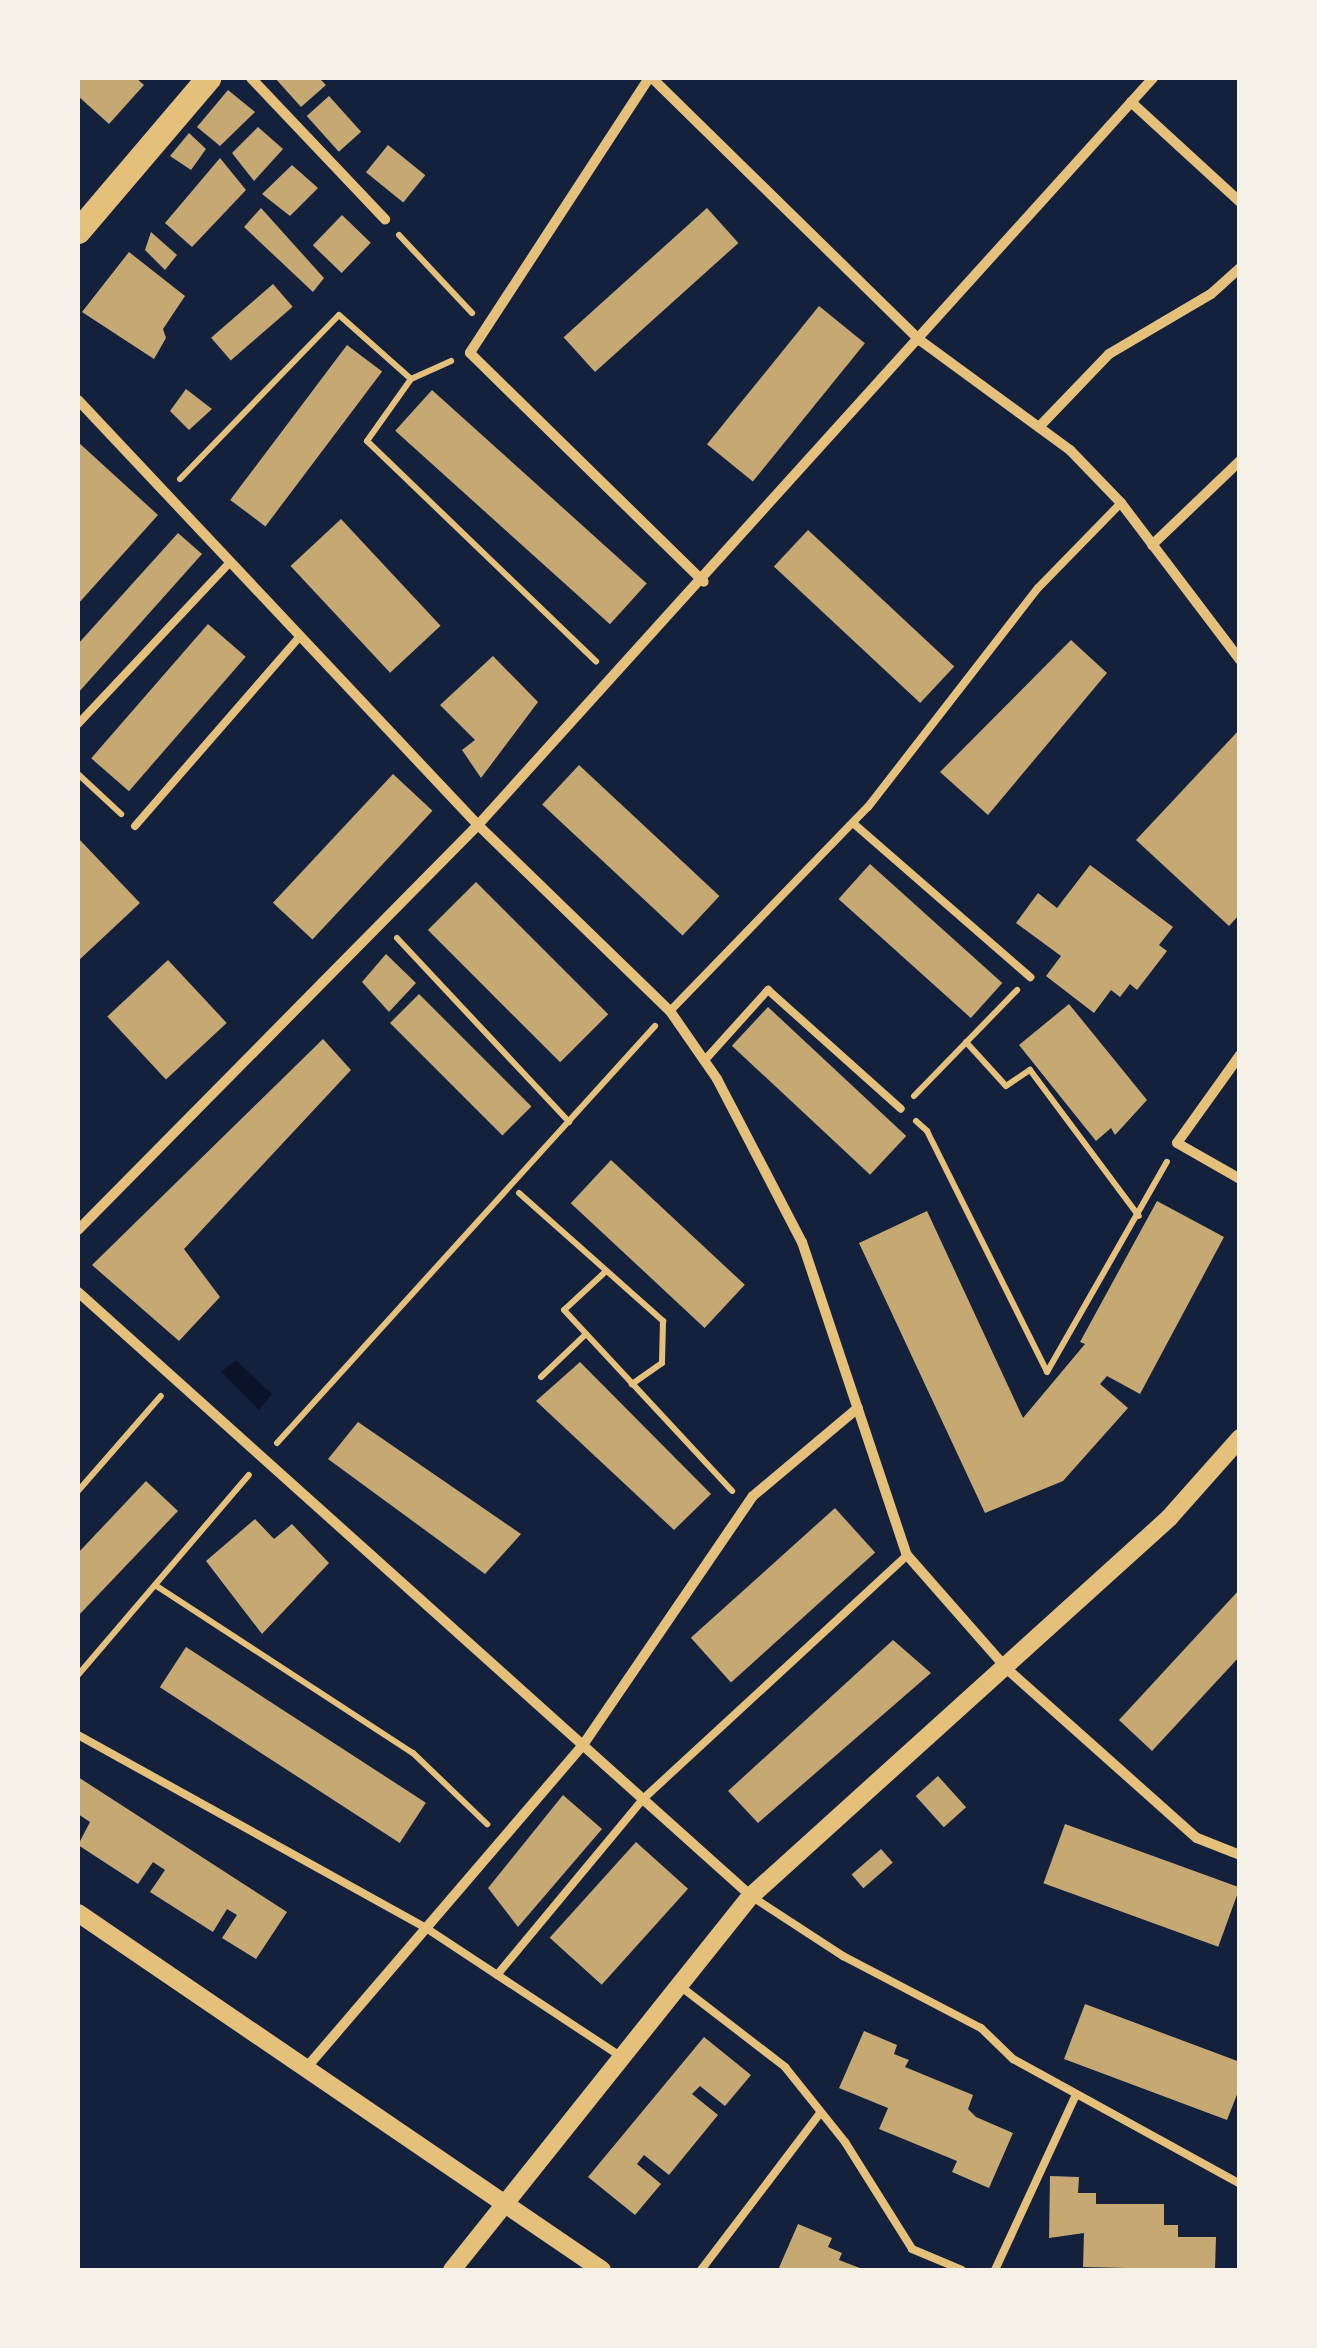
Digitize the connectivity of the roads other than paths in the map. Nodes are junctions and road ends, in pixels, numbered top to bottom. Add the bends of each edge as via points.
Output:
1 (208, 78) edge
2 (251, 78) edge
3 (650, 78) edge
4 (1153, 78) edge
5 (1131, 102) junction
6 (1240, 202) edge
7 (385, 219) road end
8 (78, 231) edge
9 (1240, 268) edge
10 (921, 341) junction
11 (78, 400) edge
12 (1040, 427) junction
13 (1240, 461) edge
14 (1121, 502) junction
15 (1152, 545) junction
16 (229, 562) junction
17 (704, 582) junction
18 (300, 636) junction
19 (1240, 660) edge
20 (78, 724) edge
21 (853, 822) junction
22 (478, 825) junction
23 (135, 826) road end
24 (1030, 978) road end
25 (670, 1010) junction
26 (1240, 1054) edge
27 (704, 1061) junction
28 (901, 1109) road end
29 (1240, 1178) edge
30 (78, 1230) edge
31 (78, 1292) edge
32 (858, 1408) junction
33 (1240, 1438) edge
34 (907, 1555) junction
35 (1007, 1669) junction
36 (78, 1736) edge
37 (582, 1745) junction
38 (643, 1799) junction
39 (1240, 1855) edge
40 (751, 1896) junction
41 (78, 1913) edge
42 (426, 1928) junction
43 (497, 1976) junction
44 (680, 1986) junction
45 (622, 2058) junction
46 (307, 2067) junction
47 (1076, 2094) junction
48 (821, 2112) junction
49 (1240, 2184) edge
50 (503, 2207) junction
51 (452, 2270) edge
52 (602, 2270) edge
53 (701, 2270) edge
54 (962, 2270) edge
55 (996, 2270) edge

1 - 8 main road
2 - 7 street
3 - 10 street
3 - 17 street via 470,353
4 - 5 street
5 - 6 street
5 - 10 street
9 - 12 street via 1212,294 1108,354
10 - 12 street
10 - 17 street
11 - 16 street
12 - 14 street
13 - 15 street
14 - 15 street
14 - 21 lane via 1038,588
15 - 19 street
16 - 18 street
16 - 20 lane
17 - 22 street
18 - 22 street
18 - 23 lane
21 - 24 lane
21 - 25 lane
22 - 25 street
22 - 30 street
25 - 27 street
26 - 29 street via 1176,1143
27 - 28 lane via 768,990
27 - 32 street via 802,1242
31 - 37 street
32 - 34 street
32 - 37 street via 746,1506
33 - 35 street via 1169,1518
34 - 35 street
34 - 38 lane
35 - 39 street via 1197,1838
35 - 40 street
36 - 42 lane
37 - 38 street
37 - 42 street
38 - 40 street
38 - 43 lane
40 - 44 street
40 - 47 lane via 842,1956 982,2028 1012,2059
41 - 46 street
42 - 43 lane
42 - 46 street
43 - 45 lane
44 - 45 street
44 - 48 lane via 784,2067
45 - 50 street
46 - 50 street
47 - 49 lane
47 - 55 lane
48 - 53 lane
48 - 54 lane via 912,2249
50 - 51 street
50 - 52 street

